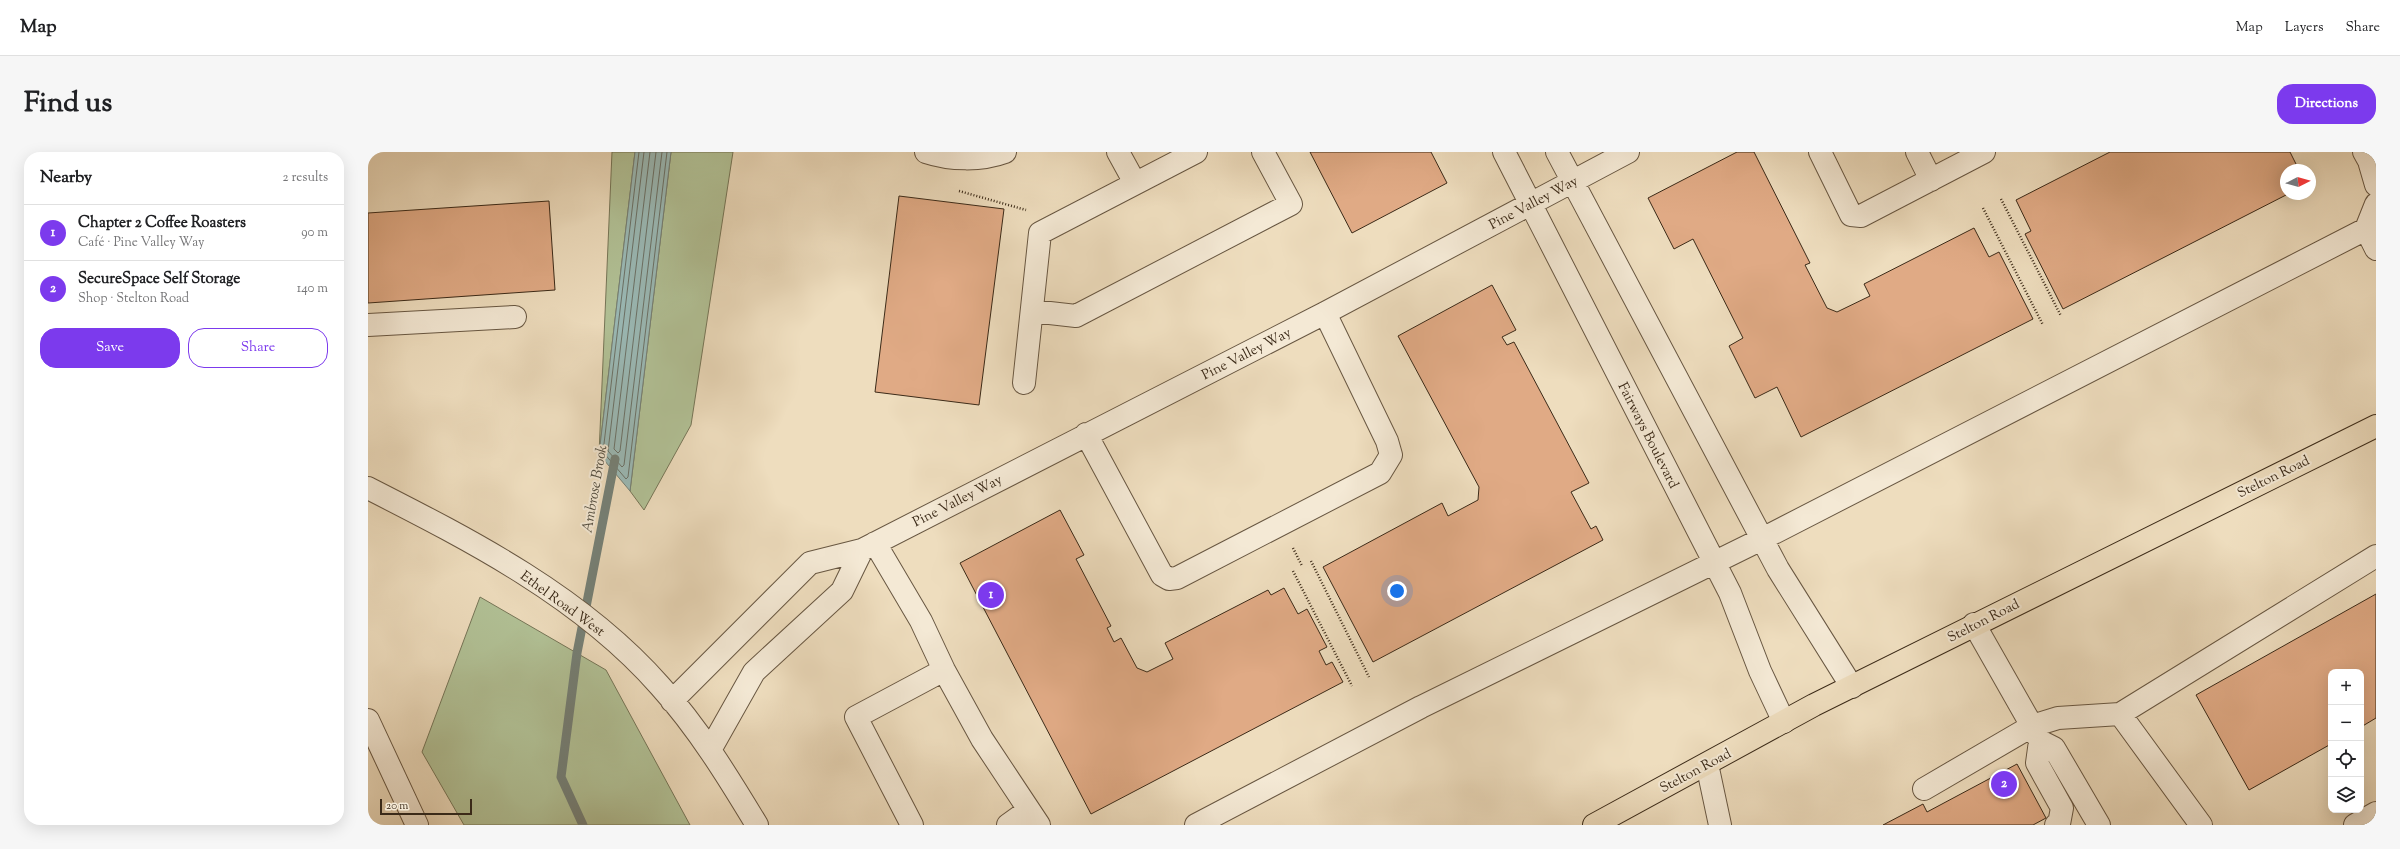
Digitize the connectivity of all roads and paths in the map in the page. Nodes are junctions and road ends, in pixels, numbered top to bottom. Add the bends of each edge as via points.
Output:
1 (926, 152) edge
2 (1005, 152) edge
3 (1118, 152) edge
4 (1196, 152) edge
5 (1263, 152) edge
6 (1557, 152) edge
7 (1628, 152) edge
8 (1820, 152) edge
9 (1917, 152) edge
10 (1984, 152) edge
11 (2364, 152) edge
12 (1502, 153) edge
13 (1931, 180) junction
14 (1572, 181) junction
15 (1135, 183) junction
16 (2376, 185) edge
17 (959, 191) dead end
18 (2001, 199) dead end
19 (1531, 204) junction
20 (2376, 204) edge
21 (1983, 208) dead end
22 (1028, 211) dead end
23 (2366, 229) junction
24 (2376, 248) edge
25 (1032, 311) junction
26 (1325, 313) junction
27 (2061, 316) dead end
28 (514, 317) dead end
29 (368, 325) edge
30 (2043, 326) dead end
31 (1024, 383) dead end
32 (2376, 426) edge
33 (1086, 434) junction
34 (368, 488) edge
35 (1762, 539) junction
36 (868, 546) junction
37 (2376, 556) edge
38 (1311, 561) dead end
39 (1714, 562) junction
40 (1292, 571) dead end
41 (1974, 624) junction
42 (944, 670) junction
43 (1369, 677) dead end
44 (1352, 686) dead end
45 (1852, 687) junction
46 (672, 701) junction
47 (2120, 714) junction
48 (368, 720) edge
49 (1784, 722) junction
50 (2036, 734) junction
51 (710, 750) junction
52 (1707, 764) junction
53 (1924, 788) dead end
54 (2376, 812) edge
55 (1034, 818) edge
56 (417, 825) edge
57 (757, 825) edge
58 (912, 825) edge
59 (1008, 825) edge
60 (1196, 825) edge
61 (1594, 825) edge
62 (1720, 825) edge
63 (2056, 825) edge
64 (2099, 825) edge
65 (2201, 825) edge
66 (2355, 825) edge

1 - 2 street via 940,157 971,158
3 - 15 street
4 - 15 street
5 - 25 street via 1291,204 1076,316
6 - 14 street
7 - 14 street, Pine Valley Way
8 - 13 street via 1851,215 1861,216
9 - 13 street
10 - 13 street
11 - 16 street
12 - 19 street, Fairways Boulevard
14 - 19 street, Pine Valley Way
14 - 35 street
15 - 25 street via 1040,233
17 - 22 path
18 - 27 path
19 - 26 street, Pine Valley Way
19 - 39 street, Fairways Boulevard
20 - 23 street
21 - 30 path
23 - 24 street
23 - 35 street
25 - 31 street
26 - 33 street, Pine Valley Way
26 - 33 street via 1387,441 1391,454 1386,464 1380,473 1177,578 1169,579 1162,575
28 - 29 street
32 - 41 main road, Stelton Road
33 - 36 street, Pine Valley Way
34 - 46 street, Ethel Road West via 448,528 541,585 599,627
35 - 39 street
35 - 45 street
36 - 42 street via 921,622
36 - 46 street, Pine Valley Way via 810,563
36 - 51 street via 842,590 754,672
37 - 47 street
38 - 43 path
39 - 49 street, Fairways Boulevard via 1730,593 1760,671
39 - 60 street via 1421,707
40 - 44 path
41 - 45 main road, Stelton Road
41 - 50 street
42 - 55 street via 982,739
42 - 58 street via 856,717
45 - 49 main road, Stelton Road
46 - 51 street, Ethel Road West
47 - 50 street via 2058,718
47 - 65 street
48 - 56 street
49 - 52 main road, Stelton Road
50 - 53 street
50 - 63 street via 2037,762 2062,808 2059,824
50 - 64 street via 2054,748
51 - 57 street, Ethel Road West
52 - 61 main road, Stelton Road
52 - 62 street
54 - 66 street
55 - 59 street

